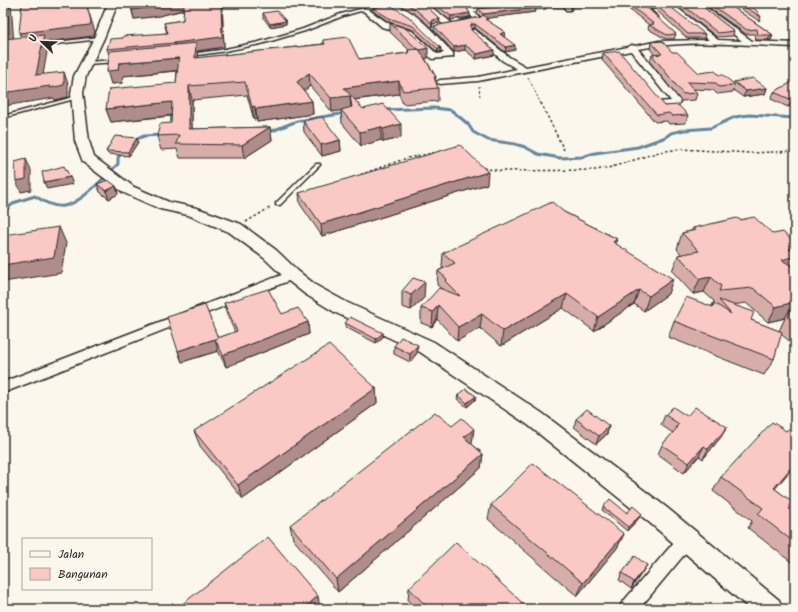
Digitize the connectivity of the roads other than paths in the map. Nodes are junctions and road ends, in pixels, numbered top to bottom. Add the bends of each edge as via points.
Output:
1 (114, 3) edge
2 (387, 3) edge
3 (442, 3) edge
4 (684, 3) edge
5 (696, 3) edge
6 (668, 4) junction
7 (498, 5) edge
8 (507, 6) edge
9 (364, 9) junction
10 (358, 15) dead end
11 (662, 23) edge
12 (385, 25) junction
13 (449, 25) junction
14 (436, 27) edge
15 (423, 29) junction
16 (406, 31) junction
17 (475, 32) edge
18 (773, 36) edge
19 (100, 38) junction
20 (716, 42) junction
21 (750, 43) junction
22 (786, 44) junction
23 (795, 45) edge
24 (33, 46) edge
25 (632, 47) junction
26 (184, 55) edge
27 (124, 60) edge
28 (87, 63) junction
29 (525, 70) junction
30 (440, 82) dead end
31 (77, 97) junction
32 (660, 104) edge
33 (3, 117) edge
34 (318, 164) dead end
35 (278, 204) road end
36 (292, 275) junction
37 (3, 388) edge
38 (687, 540) junction
39 (628, 609) edge
40 (770, 609) edge

1 - 19 street
2 - 9 lane
2 - 15 street via 395,5
3 - 13 street via 426,6
4 - 6 street
5 - 21 street
6 - 11 street via 645,7
6 - 20 street
7 - 8 street
7 - 13 street via 469,10 478,19
9 - 12 street
9 - 26 lane via 260,43
10 - 12 street
12 - 16 street
13 - 14 street
15 - 16 street
15 - 16 street via 450,55 435,58
17 - 29 street via 506,59
18 - 22 street
19 - 24 lane
19 - 28 street
20 - 21 street
20 - 25 street via 681,39
21 - 22 street
22 - 23 street
25 - 29 street
25 - 32 street via 676,101
27 - 28 lane
28 - 31 street via 80,76
29 - 30 street via 478,79
31 - 33 lane
31 - 36 street via 84,150 88,159 96,166 129,190 165,206 192,211 236,228
34 - 35 lane
36 - 37 street
36 - 38 street via 311,290 342,308 427,347 535,419
38 - 39 street
38 - 40 street

